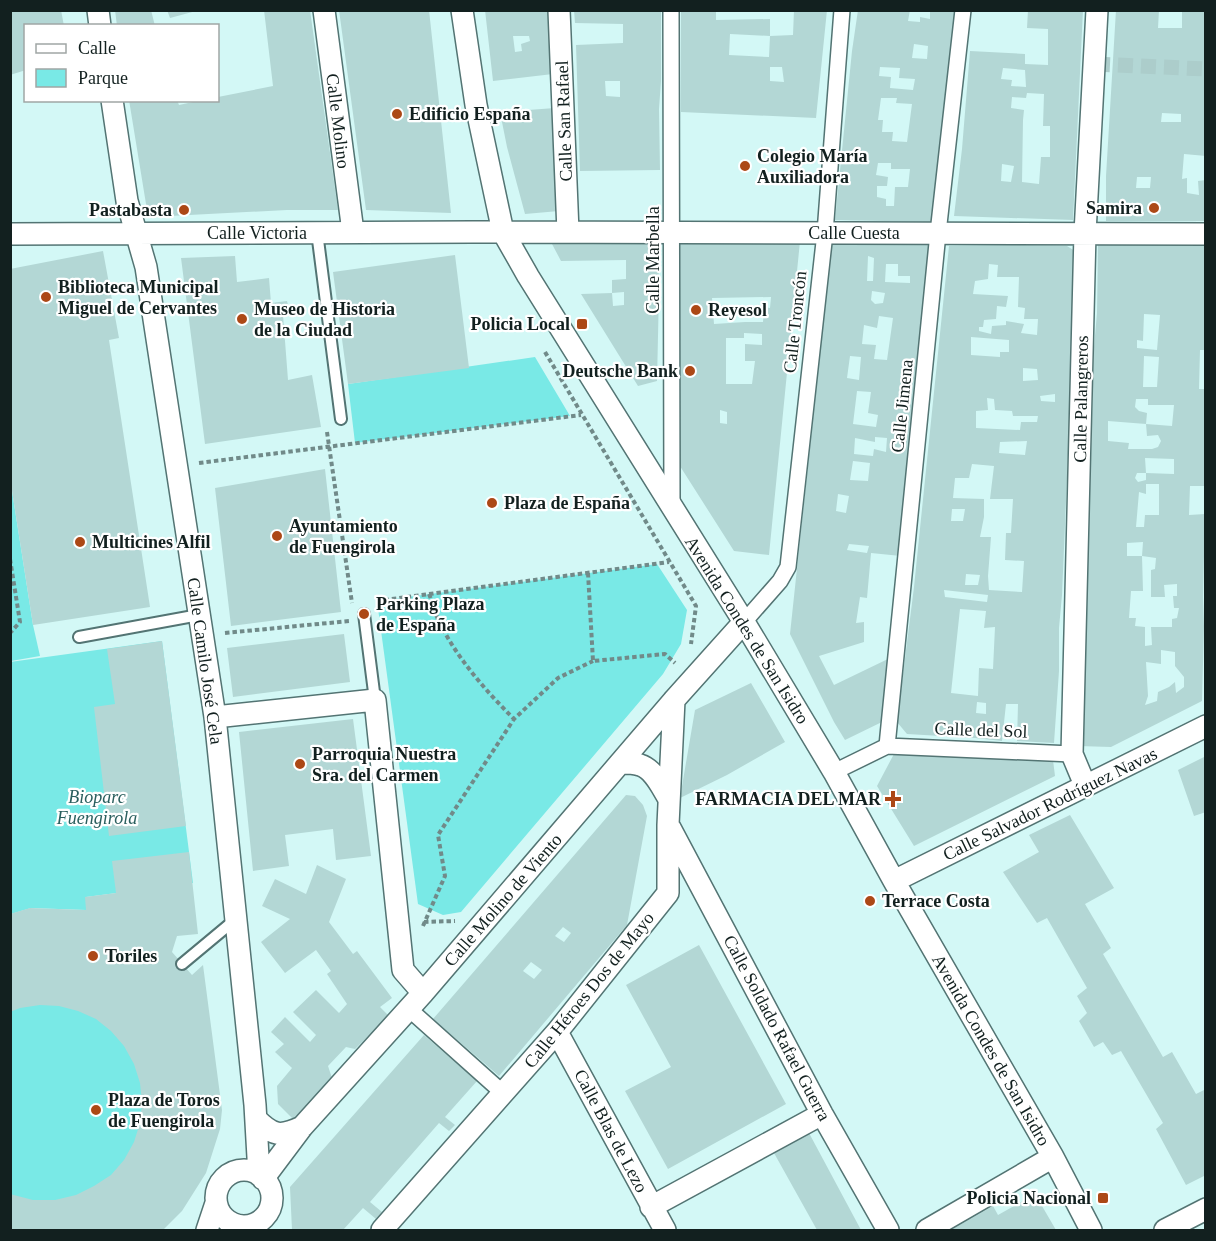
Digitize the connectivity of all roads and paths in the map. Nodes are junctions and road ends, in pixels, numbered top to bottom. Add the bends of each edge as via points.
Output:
1 (324, 10) edge
2 (462, 10) edge
3 (559, 10) edge
4 (671, 10) edge
5 (842, 10) edge
6 (963, 10) edge
7 (1097, 10) edge
8 (112, 102) edge
9 (317, 232) junction
10 (353, 232) junction
11 (504, 232) junction
12 (568, 232) junction
13 (672, 232) junction
14 (136, 233) junction
15 (825, 233) junction
16 (938, 233) junction
17 (1085, 233) junction
18 (10, 234) edge
19 (1206, 234) edge
20 (542, 348) dead end
21 (582, 415) junction
22 (341, 419) dead end
23 (326, 424) dead end
24 (329, 446) junction
25 (177, 466) junction
26 (672, 509) junction
27 (10, 559) edge
28 (670, 562) junction
29 (588, 573) junction
30 (429, 594) junction
31 (369, 602) dead end
32 (352, 604) junction
33 (359, 610) junction
34 (354, 620) dead end
35 (744, 622) junction
36 (200, 625) junction
37 (10, 633) edge
38 (79, 637) dead end
39 (687, 651) dead end
40 (682, 658) dead end
41 (593, 662) junction
42 (375, 700) junction
43 (674, 700) junction
44 (215, 717) junction
45 (514, 719) junction
46 (1206, 726) edge
47 (887, 746) junction
48 (1072, 754) junction
49 (620, 763) junction
50 (834, 772) junction
51 (1085, 786) junction
52 (669, 799) junction
53 (668, 825) junction
54 (894, 881) junction
55 (396, 908) junction
56 (236, 919) junction
57 (486, 919) junction
58 (424, 923) junction
59 (420, 932) dead end
60 (182, 964) dead end
61 (416, 1001) junction
62 (557, 1032) junction
63 (503, 1093) junction
64 (822, 1114) junction
65 (256, 1119) junction
66 (302, 1127) junction
67 (1053, 1157) junction
68 (236, 1172) junction
69 (261, 1177) junction
70 (216, 1203) junction
71 (270, 1207) junction
72 (651, 1207) junction
73 (1206, 1209) edge
74 (394, 1225) edge
75 (238, 1228) edge
76 (207, 1230) edge
77 (270, 1230) edge
78 (665, 1230) edge
79 (888, 1230) edge
80 (927, 1230) edge
81 (1091, 1230) edge
82 (1165, 1230) edge

1 - 10 street, Calle Molino
2 - 11 street, Avenida Condes de San Isidro via 476,105
3 - 12 street, Calle San Rafael
4 - 13 street, Calle Marbella
5 - 15 street, Calle Troncón
6 - 16 street, Calle Jimena
7 - 17 street, Calle Palangreros
8 - 14 street, Calle Camilo José Cela via 127,201
9 - 10 street, Calle Victoria
9 - 14 street, Calle Victoria
9 - 22 lane
10 - 11 street, Calle Victoria
11 - 12 street, Calle Cuesta
11 - 26 street, Avenida Condes de San Isidro
12 - 13 street, Calle Cuesta
13 - 15 street, Calle Cuesta
13 - 26 street, Calle Marbella
14 - 18 street, Calle Victoria
14 - 25 street, Calle Camilo José Cela via 146,267
15 - 16 street, Calle Cuesta
15 - 35 street, Calle Troncón via 788,567
16 - 17 street, Calle Cuesta
16 - 47 street, Calle Jimena
17 - 19 street, Calle Cuesta
17 - 48 street, Calle Palangreros
20 - 21 path
21 - 24 path
21 - 28 path
23 - 24 path
24 - 25 path
24 - 32 path
25 - 36 street, Calle Camilo José Cela
26 - 35 street, Avenida Condes de San Isidro
27 - 37 path via 20,622
28 - 29 path
28 - 39 path via 696,606 692,643
29 - 30 path
29 - 41 path
30 - 31 path
30 - 45 path via 437,616 464,661
32 - 33 path
32 - 33 path
33 - 42 lane
34 - 36 path
35 - 43 street, Calle Molino de Viento
35 - 50 street, Avenida Condes de San Isidro
36 - 38 lane
36 - 44 street, Calle Camilo José Cela
40 - 41 path via 678,666 665,654
41 - 45 path via 558,678
42 - 44 street
42 - 55 street
43 - 49 street, Calle Molino de Viento
43 - 52 street, Calle Héroes Dos de Mayo
44 - 56 street, Calle Camilo José Cela
45 - 58 path via 438,836 445,876
46 - 51 street, Calle Salvador Rodríguez Navas
47 - 48 street, Calle del Sol
47 - 50 street
48 - 51 street, Calle Palangreros
49 - 52 street via 649,770
49 - 57 street, Calle Molino de Viento
50 - 54 street, Avenida Condes de San Isidro
51 - 54 street, Calle Salvador Rodríguez Navas
52 - 53 street, Calle Héroes Dos de Mayo
53 - 62 street, Calle Héroes Dos de Mayo via 668,893
53 - 64 street, Calle Soldado Rafael Guerra
54 - 67 street, Avenida Condes de San Isidro
55 - 58 path
55 - 61 street via 403,970
56 - 60 lane
56 - 65 street, Calle Camilo José Cela
57 - 58 path
57 - 61 street, Calle Molino de Viento
58 - 59 path
61 - 63 street
61 - 66 street, Calle Molino de Viento
62 - 63 street, Calle Héroes Dos de Mayo
62 - 72 street, Calle Blas de Lezo
63 - 74 street, Calle Héroes Dos de Mayo
64 - 72 street
64 - 79 street, Calle Soldado Rafael Guerra
65 - 66 street via 276,1134
65 - 68 street, Calle Camilo José Cela
65 - 69 street, Calle Camilo José Cela
66 - 69 street, Calle Molino de Viento
67 - 80 street
67 - 81 street, Avenida Condes de San Isidro
68 - 69 street via 251,1171
68 - 70 street via 222,1180
69 - 71 street via 270,1189
70 - 75 street via 223,1217
70 - 76 street
71 - 75 street via 260,1221
71 - 77 street
72 - 78 street, Calle Blas de Lezo
73 - 82 street

